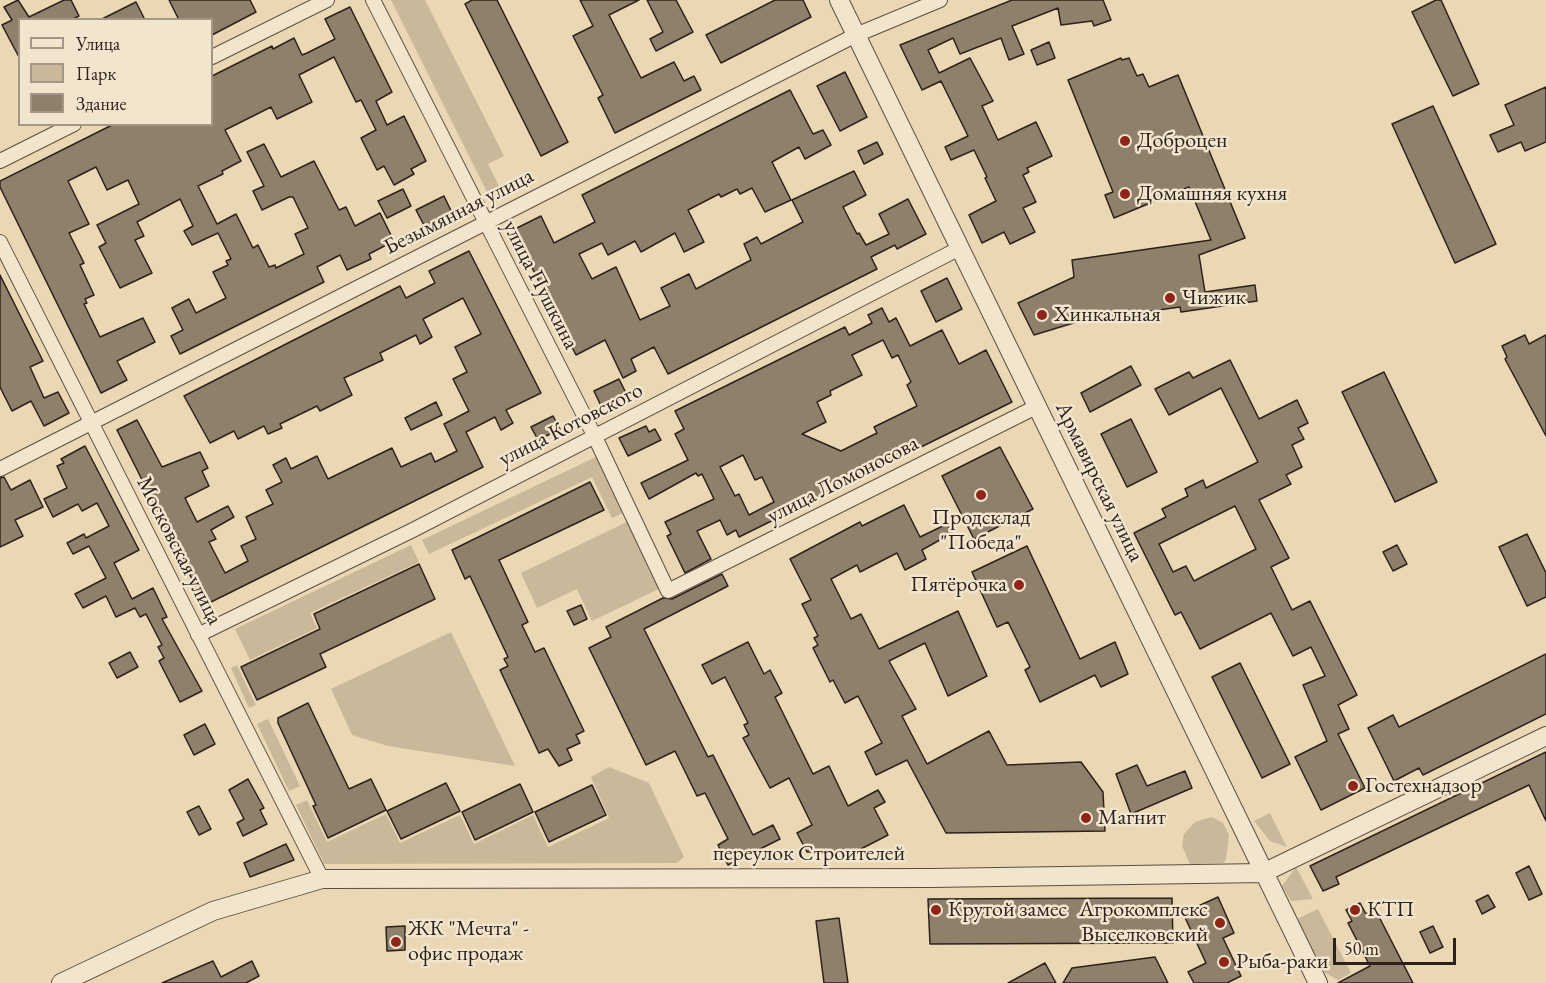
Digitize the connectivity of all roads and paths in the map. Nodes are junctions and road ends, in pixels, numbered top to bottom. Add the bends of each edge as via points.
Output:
1 (327, 0) edge
2 (373, 0) edge
3 (839, 0) edge
4 (940, 0) edge
5 (856, 35) junction
6 (213, 57) edge
7 (70, 126) edge
8 (0, 161) edge
9 (484, 223) junction
10 (0, 242) edge
11 (960, 248) junction
12 (1036, 407) junction
13 (89, 423) junction
14 (595, 437) junction
15 (0, 469) edge
16 (668, 591) joint
17 (198, 635) junction
18 (1546, 736) edge
19 (1263, 873) junction
20 (322, 879) junction
21 (61, 983) edge
22 (1318, 983) edge

1 - 6 street
2 - 9 street, улица Пушкина
3 - 5 street, Армавирская улица
4 - 5 street, Безымянная улица
5 - 9 street, Безымянная улица
5 - 11 street, Армавирская улица
7 - 8 street
9 - 13 street, Безымянная улица
9 - 14 street, улица Пушкина
10 - 13 street, Московская улица
11 - 12 street, Армавирская улица
11 - 14 street, улица Котовского
12 - 16 street, улица Ломоносова
12 - 19 street, Армавирская улица
13 - 15 street, Безымянная улица
13 - 17 street, Московская улица
14 - 16 street, улица Пушкина
14 - 17 street, улица Котовского
17 - 20 street, Московская улица
18 - 19 street, переулок Строителей
19 - 20 street, переулок Строителей
19 - 22 street, Армавирская улица
20 - 21 street, переулок Строителей via 213,911

